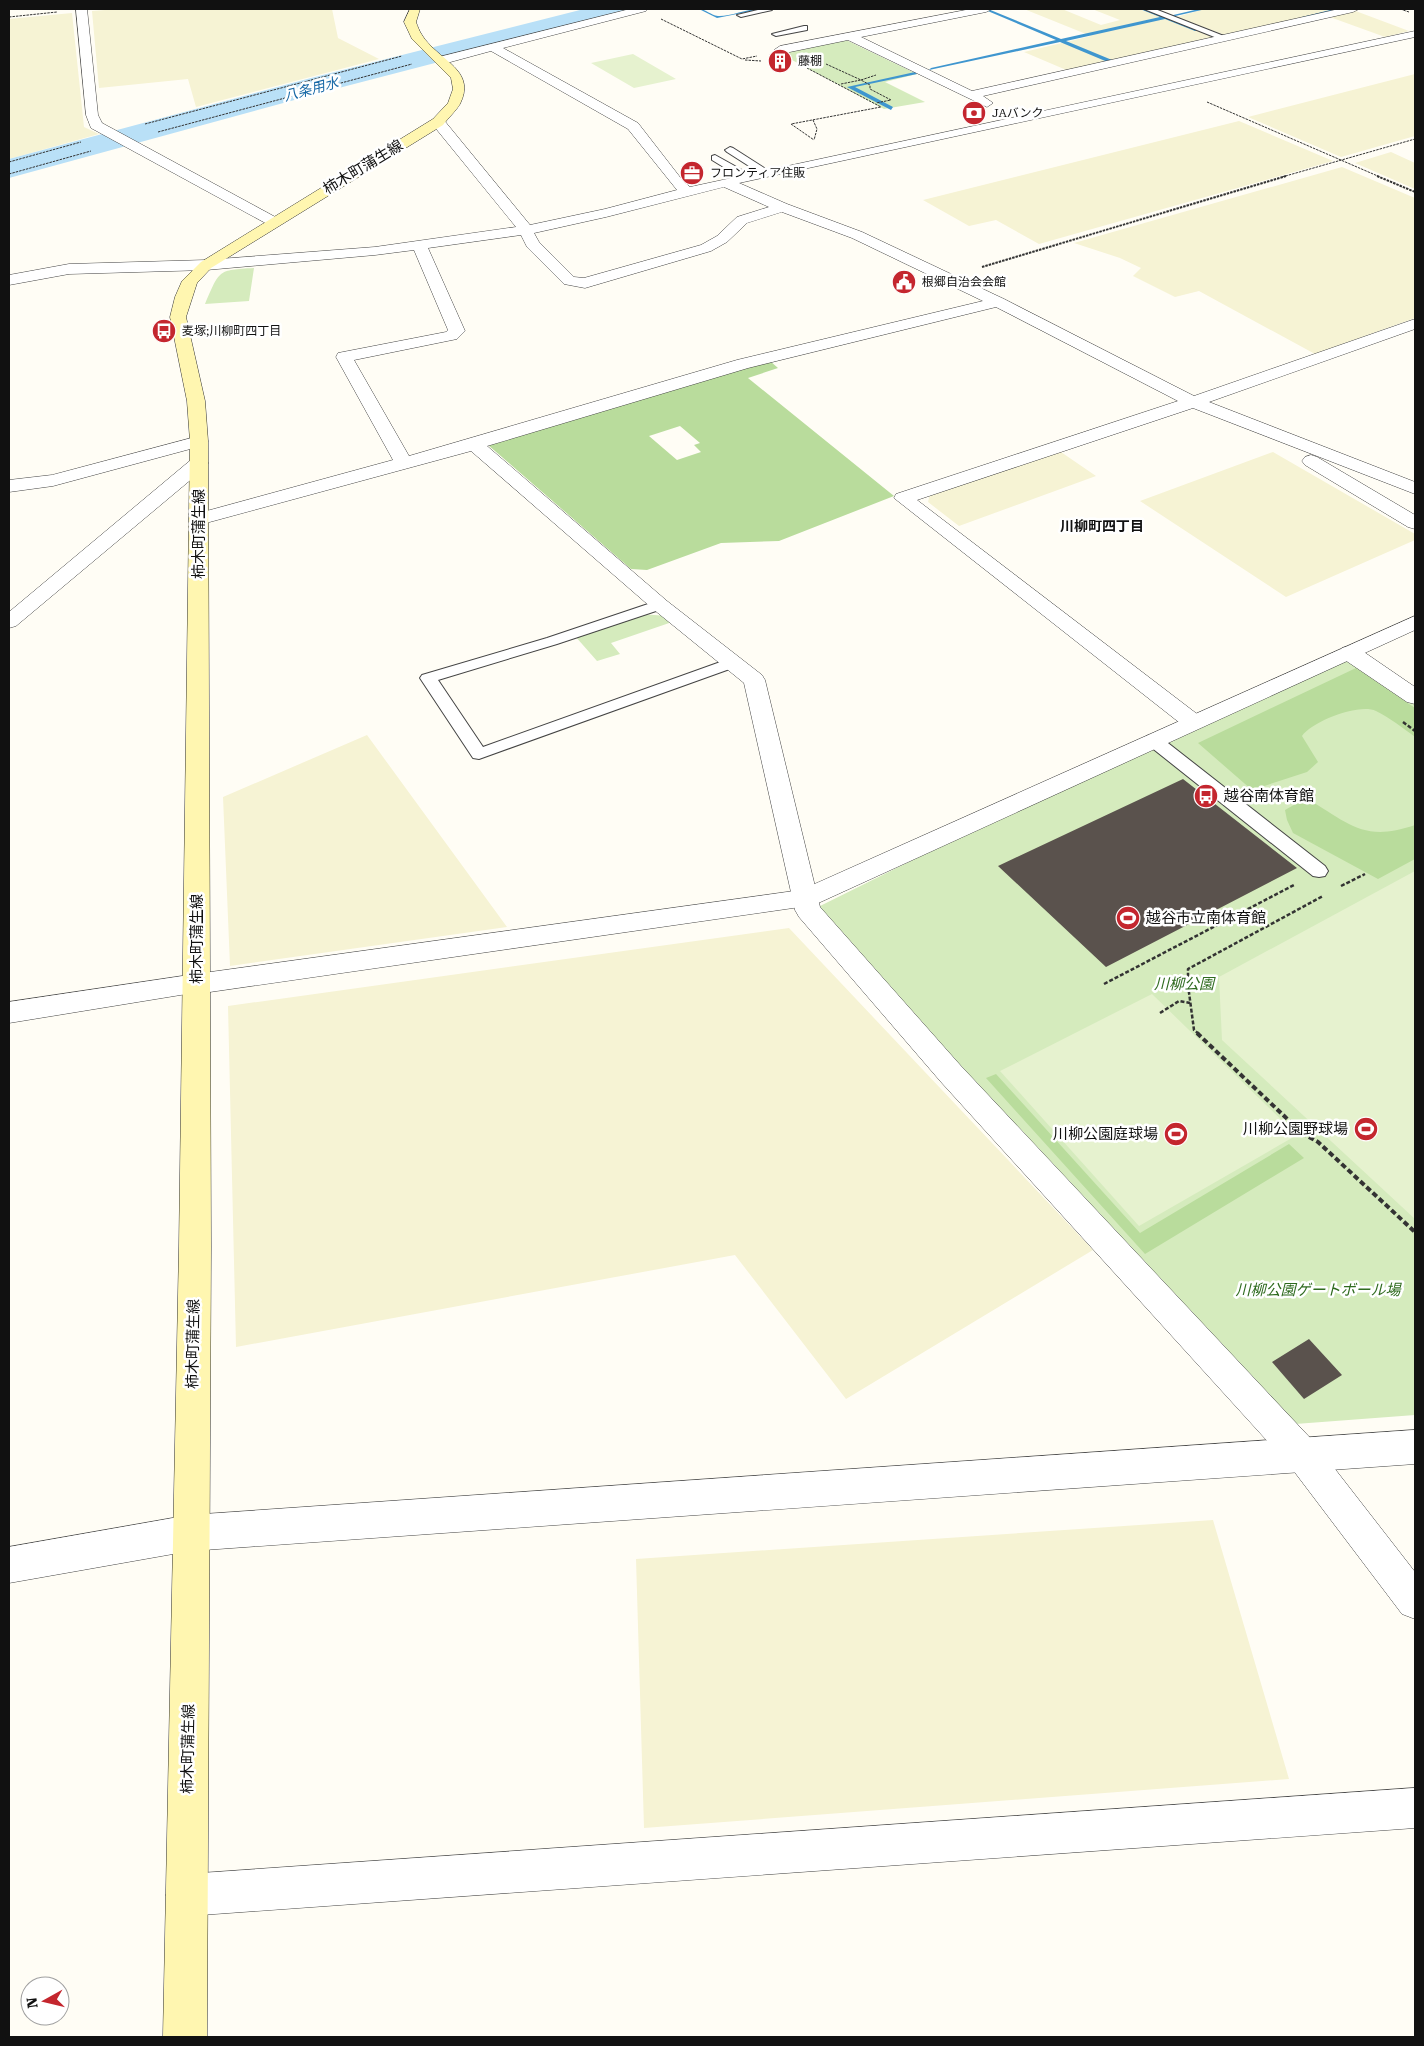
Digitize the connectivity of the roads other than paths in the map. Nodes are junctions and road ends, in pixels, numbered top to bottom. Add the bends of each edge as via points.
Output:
1 (81, 9) edge
2 (416, 9) edge
3 (642, 9) edge
4 (1148, 9) edge
5 (1353, 9) edge
6 (768, 10) dead end
7 (979, 11) edge
8 (741, 15) dead end
9 (804, 28) dead end
10 (776, 34) dead end
11 (1415, 34) edge
12 (851, 37) junction
13 (1225, 38) junction
14 (492, 47) junction
15 (780, 50) dead end
16 (435, 54) junction
17 (971, 95) junction
18 (1020, 119) junction
19 (438, 122) junction
20 (730, 150) dead end
21 (715, 158) dead end
22 (766, 173) junction
23 (747, 177) junction
24 (725, 182) junction
25 (687, 191) junction
26 (782, 206) junction
27 (274, 222) junction
28 (526, 230) junction
29 (420, 246) junction
30 (206, 265) junction
31 (9, 280) edge
32 (998, 302) junction
33 (1415, 324) edge
34 (1193, 402) junction
35 (1295, 442) junction
36 (474, 444) junction
37 (199, 452) junction
38 (404, 464) junction
39 (9, 486) edge
40 (1415, 488) edge
41 (199, 519) junction
42 (1415, 523) edge
43 (660, 605) junction
44 (9, 622) edge
45 (1415, 622) edge
46 (1350, 653) junction
47 (732, 663) junction
48 (1415, 697) edge
49 (1193, 722) junction
50 (1153, 740) junction
51 (1319, 872) road end
52 (805, 899) junction
53 (196, 984) junction
54 (9, 1013) edge
55 (1415, 1447) edge
56 (1302, 1454) junction
57 (190, 1533) junction
58 (9, 1565) edge
59 (1415, 1602) edge
60 (1415, 1808) edge
61 (187, 1895) junction
62 (185, 2037) edge

1 - 27 street via 92,115 96,125
2 - 16 main road, 柿木町蒲生線 via 410,22 412,30 417,39
3 - 14 street
4 - 13 lane
5 - 13 street
6 - 8 lane
7 - 12 street
9 - 10 lane
11 - 18 street
12 - 15 street
12 - 17 street
13 - 17 street
14 - 16 street
14 - 25 street via 633,126
16 - 19 main road, 柿木町蒲生線 via 455,74 459,84 453,106
17 - 18 street
18 - 22 street
19 - 27 main road, 柿木町蒲生線
19 - 28 street
20 - 22 lane
21 - 23 lane
22 - 23 street
23 - 24 street
24 - 25 street
24 - 26 street
25 - 28 street
26 - 28 street via 742,220 722,239 706,248 584,283 569,281 532,244
26 - 32 street via 857,235
27 - 30 main road, 柿木町蒲生線
28 - 29 street
29 - 30 street
29 - 38 street via 457,331 451,336 344,357
30 - 31 street via 69,269
30 - 37 main road, 柿木町蒲生線 via 190,281 178,316 196,401
32 - 34 street
32 - 36 street via 744,364
33 - 34 street
34 - 35 street
34 - 49 street via 903,498
35 - 40 street
35 - 42 street via 1290,448
36 - 38 street
36 - 43 street
37 - 39 street
37 - 41 main road, 柿木町蒲生線
37 - 44 street
38 - 41 street
41 - 53 main road, 柿木町蒲生線
43 - 47 street
43 - 47 lane via 552,642 428,678 479,754
45 - 46 street
46 - 48 street
46 - 49 street
47 - 52 street via 754,680
49 - 50 street
50 - 51 lane
50 - 52 street
52 - 53 street
52 - 56 street via 808,910 951,1074
53 - 54 street
53 - 57 main road, 柿木町蒲生線
55 - 56 street
56 - 57 street
56 - 59 street
57 - 58 street
57 - 61 main road, 柿木町蒲生線
60 - 61 street
61 - 62 main road, 柿木町蒲生線

